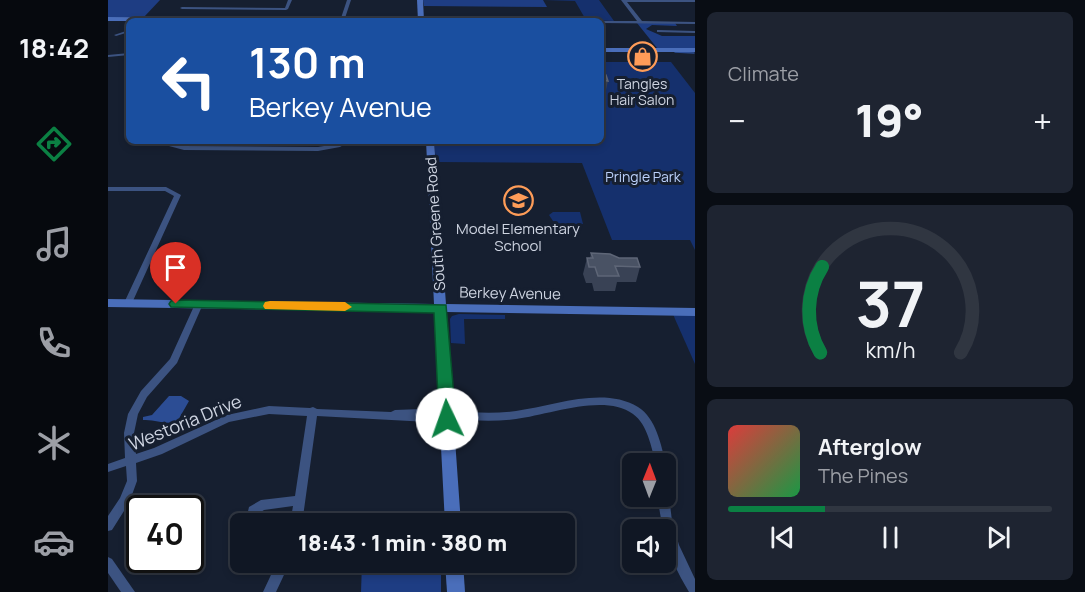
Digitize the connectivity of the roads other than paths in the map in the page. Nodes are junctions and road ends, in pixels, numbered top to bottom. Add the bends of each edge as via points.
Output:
1 (189, 0) edge
2 (239, 0) edge
3 (290, 0) edge
4 (349, 0) edge
5 (420, 0) edge
6 (624, 1) edge
7 (669, 1) edge
8 (695, 2) edge
9 (206, 8) junction
10 (234, 9) junction
11 (199, 18) edge
12 (343, 18) edge
13 (421, 18) edge
14 (108, 19) edge
15 (126, 19) edge
16 (604, 22) edge
17 (640, 22) junction
18 (678, 22) junction
19 (695, 23) edge
20 (659, 31) dead end
21 (126, 32) edge
22 (686, 32) junction
23 (693, 34) edge
24 (116, 35) dead end
25 (604, 50) edge
26 (695, 50) edge
27 (126, 54) edge
28 (108, 56) edge
29 (172, 144) edge
30 (340, 144) edge
31 (430, 144) edge
32 (108, 189) edge
33 (108, 303) edge
34 (128, 303) junction
35 (199, 304) junction
36 (441, 308) junction
37 (695, 312) edge
38 (313, 411) junction
39 (447, 416) junction
40 (657, 453) edge
41 (132, 461) junction
42 (108, 468) edge
43 (300, 500) junction
44 (665, 507) edge
45 (254, 513) edge
46 (298, 513) edge
47 (452, 513) edge
48 (108, 526) edge
49 (108, 563) edge
50 (278, 573) edge
51 (455, 573) edge
52 (695, 591) edge
53 (129, 592) edge
54 (269, 592) edge
55 (456, 592) edge

1 - 9 street via 182,8
2 - 10 street
3 - 10 street via 286,9
4 - 12 street
5 - 13 street
6 - 7 street
6 - 17 street
7 - 8 street
9 - 10 street
9 - 11 street
14 - 15 street
16 - 17 street
17 - 18 street
18 - 19 street
18 - 22 street
20 - 22 street
21 - 24 street
22 - 23 street
25 - 26 street
27 - 28 street
29 - 30 street via 184,148 318,149
31 - 36 street, South Greene Road
32 - 34 street via 166,189 178,195
33 - 34 street, Berkey Avenue
34 - 35 street, Berkey Avenue
35 - 36 street, Berkey Avenue
35 - 41 street via 174,361 135,409 129,433
36 - 37 street, Berkey Avenue
36 - 39 street, South Greene Road
38 - 39 street, Westoria Drive
38 - 41 street, Westoria Drive via 282,409 243,414
38 - 43 street
39 - 40 street, Westoria Drive via 518,415 584,403 624,406 634,410 647,424
39 - 47 street, South Greene Road
41 - 42 street, Westoria Drive
41 - 48 street via 129,491
43 - 45 street via 261,505
43 - 46 street
44 - 52 street via 674,549
49 - 53 street
50 - 54 street
51 - 55 street

